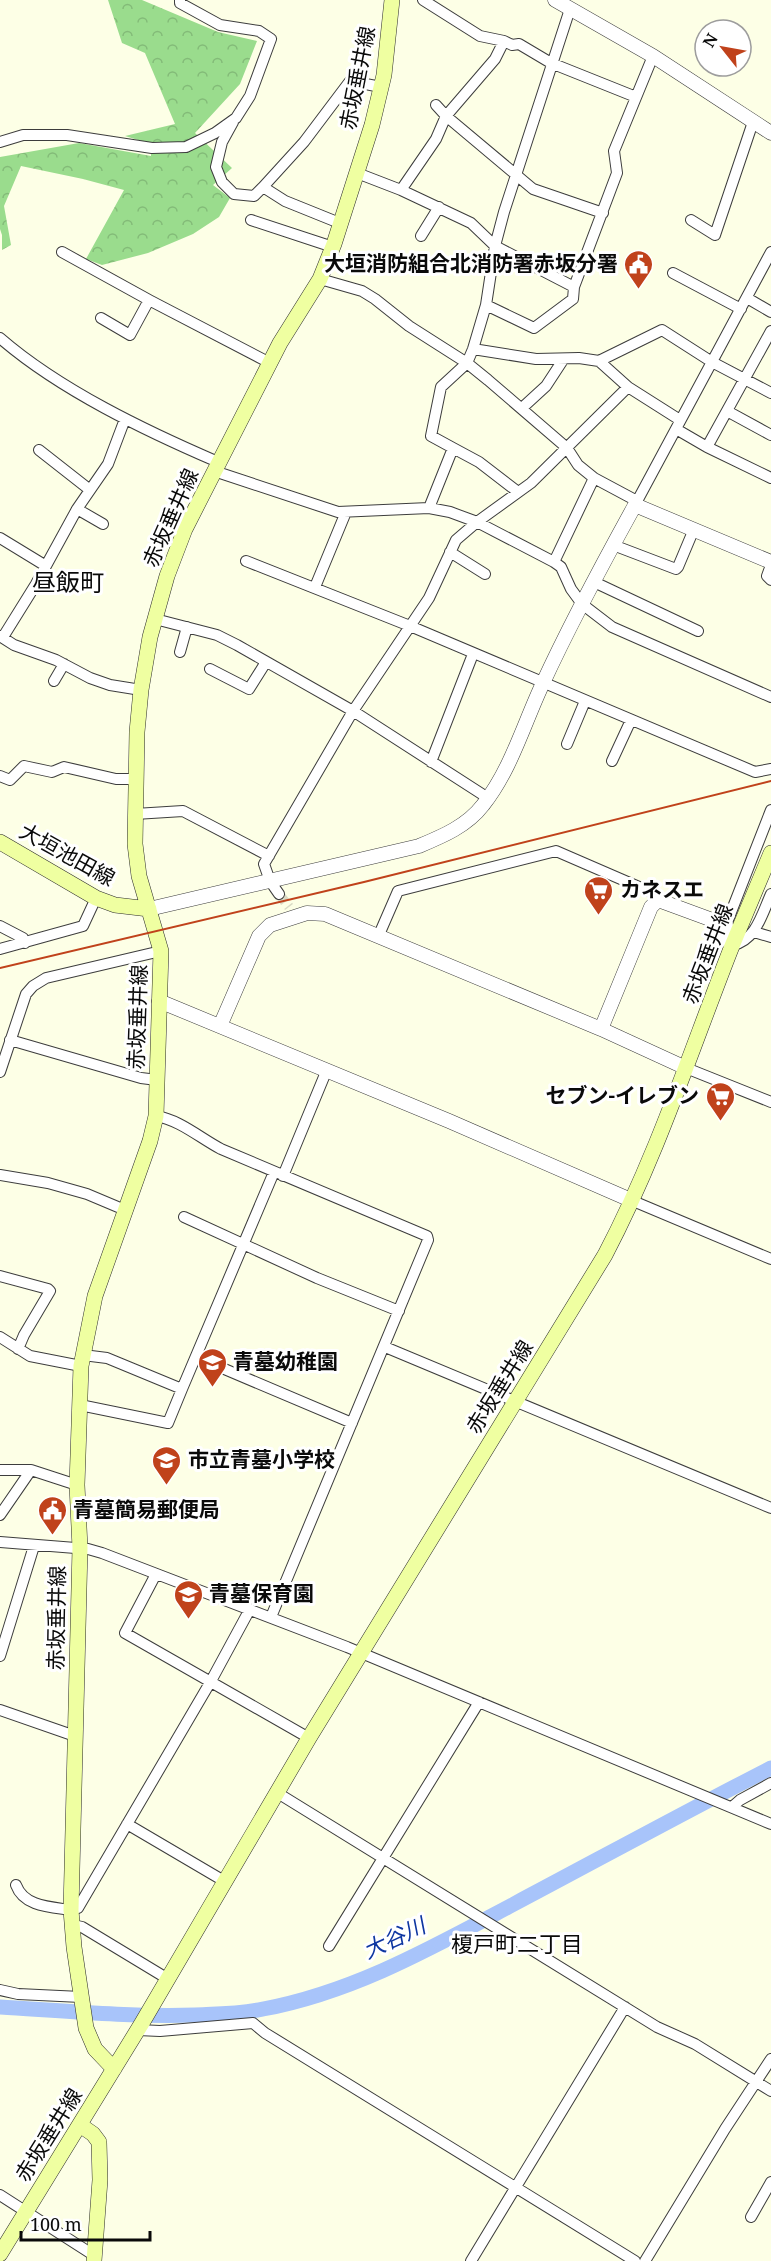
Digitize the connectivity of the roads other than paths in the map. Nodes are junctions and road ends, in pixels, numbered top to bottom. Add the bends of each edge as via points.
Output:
1 (180, 0) edge
2 (392, 0) edge
3 (423, 0) edge
4 (555, 0) edge
5 (570, 9) junction
6 (504, 42) junction
7 (653, 56) junction
8 (551, 63) junction
9 (381, 87) junction
10 (636, 97) junction
11 (436, 105) dead end
12 (446, 116) junction
13 (234, 119) junction
14 (753, 122) junction
15 (771, 133) edge
16 (0, 142) edge
17 (357, 173) junction
18 (515, 174) junction
19 (263, 187) junction
20 (401, 190) junction
21 (439, 207) junction
22 (603, 213) junction
23 (251, 220) dead end
24 (691, 220) dead end
25 (342, 224) junction
26 (422, 236) dead end
27 (495, 246) junction
28 (333, 247) junction
29 (62, 252) dead end
30 (771, 252) edge
31 (673, 273) dead end
32 (320, 279) junction
33 (574, 287) junction
34 (747, 298) junction
35 (149, 300) junction
36 (486, 305) junction
37 (741, 309) junction
38 (771, 312) edge
39 (101, 318) dead end
40 (771, 331) edge
41 (0, 338) edge
42 (767, 347) edge
43 (473, 349) junction
44 (563, 360) junction
45 (599, 361) junction
46 (712, 362) junction
47 (270, 363) junction
48 (467, 363) junction
49 (745, 379) junction
50 (628, 387) junction
51 (771, 393) edge
52 (522, 408) junction
53 (728, 411) junction
54 (126, 419) junction
55 (678, 425) junction
56 (771, 435) edge
57 (707, 447) junction
58 (453, 448) junction
59 (567, 448) junction
60 (39, 450) dead end
61 (216, 467) junction
62 (594, 478) junction
63 (771, 478) edge
64 (90, 490) junction
65 (518, 492) junction
66 (636, 503) junction
67 (429, 508) junction
68 (78, 509) junction
69 (346, 512) junction
70 (477, 522) junction
71 (103, 524) dead end
72 (694, 529) junction
73 (0, 538) edge
74 (613, 544) junction
75 (450, 552) junction
76 (246, 561) dead end
77 (554, 562) junction
78 (771, 564) edge
79 (46, 566) junction
80 (485, 574) dead end
81 (771, 580) edge
82 (594, 582) junction
83 (315, 587) junction
84 (582, 604) junction
85 (155, 619) junction
86 (410, 626) junction
87 (187, 627) junction
88 (698, 631) dead end
89 (1, 637) edge
90 (180, 652) dead end
91 (473, 654) junction
92 (266, 662) junction
93 (64, 664) junction
94 (210, 669) dead end
95 (54, 681) dead end
96 (543, 682) junction
97 (141, 690) junction
98 (771, 697) edge
99 (585, 700) junction
100 (352, 711) junction
101 (631, 720) junction
102 (567, 744) dead end
103 (612, 761) dead end
104 (431, 762) junction
105 (771, 769) edge
106 (0, 776) edge
107 (135, 779) junction
108 (488, 798) junction
109 (771, 810) edge
110 (135, 814) junction
111 (0, 842) edge
112 (771, 853) edge
113 (269, 856) junction
114 (270, 881) junction
115 (279, 894) tunnel mouth
116 (771, 894) edge
117 (96, 898) junction
118 (658, 900) junction
119 (149, 909) junction
120 (726, 925) junction
121 (0, 926) edge
122 (754, 932) junction
123 (378, 937) junction
124 (771, 937) edge
125 (25, 943) junction
126 (733, 945) junction
127 (0, 949) edge
128 (161, 951) junction
129 (159, 1001) junction
130 (220, 1026) junction
131 (601, 1029) junction
132 (10, 1040) junction
133 (686, 1068) junction
134 (0, 1071) edge
135 (326, 1071) junction
136 (157, 1080) junction
137 (771, 1102) edge
138 (156, 1116) junction
139 (278, 1174) junction
140 (0, 1175) edge
141 (633, 1201) junction
142 (125, 1210) junction
143 (184, 1217) dead end
144 (243, 1246) junction
145 (771, 1259) edge
146 (0, 1276) edge
147 (399, 1311) junction
148 (0, 1337) edge
149 (385, 1347) junction
150 (18, 1349) junction
151 (196, 1357) junction
152 (82, 1360) junction
153 (182, 1389) junction
154 (516, 1402) junction
155 (80, 1405) junction
156 (352, 1423) junction
157 (0, 1470) edge
158 (31, 1470) junction
159 (77, 1485) junction
160 (771, 1508) edge
161 (0, 1515) edge
162 (0, 1542) edge
163 (34, 1546) junction
164 (80, 1548) junction
165 (156, 1574) junction
166 (250, 1609) junction
167 (271, 1617) junction
168 (361, 1653) junction
169 (0, 1656) edge
170 (211, 1681) junction
171 (479, 1702) junction
172 (0, 1710) edge
173 (75, 1736) junction
174 (309, 1738) junction
175 (771, 1784) edge
176 (276, 1792) junction
177 (729, 1806) junction
178 (128, 1824) junction
179 (771, 1824) edge
180 (384, 1857) junction
181 (224, 1881) junction
182 (16, 1885) dead end
183 (72, 1918) junction
184 (329, 1946) dead end
185 (168, 1979) junction
186 (0, 1990) edge
187 (82, 2000) junction
188 (625, 2007) junction
189 (140, 2027) junction
190 (771, 2059) edge
191 (114, 2069) junction
192 (756, 2082) junction
193 (771, 2091) edge
194 (80, 2125) junction
195 (771, 2182) edge
196 (517, 2186) junction
197 (0, 2195) edge
198 (27, 2211) junction
199 (751, 2217) dead end
200 (0, 2254) edge
201 (94, 2259) edge
202 (471, 2261) edge
203 (635, 2261) edge
204 (645, 2261) edge

1 - 13 street via 220,25 260,31 271,39 250,96
2 - 9 main road, 赤坂垂井線
3 - 6 street via 480,36
4 - 5 street
5 - 7 street
5 - 8 street
6 - 8 street via 519,44
6 - 12 street via 495,59
7 - 10 street
7 - 14 street
8 - 10 street
8 - 18 street
9 - 17 main road, 赤坂垂井線
9 - 19 street via 350,81 304,142
10 - 22 street via 614,151 617,173
11 - 12 street
12 - 18 street
12 - 20 street via 436,139
13 - 16 street via 186,147 152,148 68,135 23,135
13 - 19 street via 222,142 216,167 222,182 234,194 254,196
14 - 15 street
14 - 24 street via 715,235
17 - 20 street
17 - 25 main road, 赤坂垂井線
18 - 22 street via 533,189
18 - 27 street
19 - 25 street via 285,201
20 - 21 street
21 - 26 street
21 - 27 street via 471,223
22 - 33 street
23 - 28 street
25 - 28 main road, 赤坂垂井線
27 - 33 street
27 - 36 street
28 - 32 main road, 赤坂垂井線
29 - 35 street
30 - 34 street
31 - 37 street
32 - 47 main road, 赤坂垂井線
32 - 48 street via 362,291
33 - 36 street via 573,299 534,328
34 - 37 street
34 - 38 street
35 - 39 street via 130,335
35 - 47 street
36 - 43 street
37 - 46 street
40 - 42 street
41 - 54 street via 44,371
42 - 49 street
43 - 44 street
43 - 48 street
44 - 45 street
44 - 52 street via 546,386
45 - 46 street via 662,330
45 - 50 street
46 - 49 street
46 - 55 street
47 - 61 main road, 赤坂垂井線
48 - 52 street
48 - 58 street via 441,387 431,436
49 - 51 street
49 - 53 street
50 - 55 street
50 - 59 street
52 - 59 street
53 - 56 street
53 - 57 street
54 - 61 street
54 - 64 street via 108,464
55 - 57 street
55 - 66 street
57 - 63 street
58 - 65 street
58 - 67 street
59 - 62 street via 578,465
59 - 65 street
60 - 64 street
61 - 69 street via 316,506
61 - 85 main road, 赤坂垂井線 via 182,538
62 - 66 street
62 - 77 street
64 - 68 street
65 - 70 street
66 - 72 street
66 - 74 street
67 - 69 street
67 - 70 street
68 - 71 street
68 - 79 street
69 - 83 street
70 - 75 street via 456,540
70 - 77 street
72 - 74 street via 676,569
72 - 78 street
73 - 79 street
74 - 82 street
75 - 80 street
75 - 86 street via 429,598
76 - 83 street
77 - 84 street via 561,567
78 - 81 street via 767,576
79 - 89 street
82 - 84 street
82 - 88 street
83 - 86 street
84 - 96 street
84 - 98 street via 612,627
85 - 87 street
85 - 97 main road, 赤坂垂井線
86 - 91 street
86 - 100 street
87 - 90 street
87 - 92 street via 217,635
89 - 93 street
91 - 96 street
91 - 104 street
92 - 94 street via 249,689
92 - 100 street
93 - 95 street
93 - 97 street via 110,685
96 - 99 street
96 - 108 street via 503,774
97 - 107 main road, 赤坂垂井線
99 - 101 street
99 - 102 street
100 - 104 street
100 - 113 street
101 - 103 street
101 - 105 street via 756,772
104 - 108 street
106 - 107 street via 10,780 24,766 52,772 64,767
107 - 110 main road, 赤坂垂井線
108 - 114 street via 468,821 419,846
109 - 120 street
110 - 113 street via 183,812
110 - 119 main road, 赤坂垂井線 via 135,857
111 - 117 main road, 大垣池田線
112 - 126 main road, 赤坂垂井線
113 - 114 street via 264,864
114 - 115 street
114 - 119 street
116 - 122 street
117 - 119 main road, 大垣池田線
117 - 125 street via 83,926
118 - 120 street
118 - 123 street via 653,892 556,851 398,891
118 - 131 street via 651,907
119 - 128 main road, 赤坂垂井線
120 - 126 street via 726,937
121 - 125 street via 23,938
122 - 124 street
122 - 126 street via 742,943
123 - 130 street via 325,914 292,912 259,936
123 - 131 street
125 - 127 street
126 - 133 main road, 赤坂垂井線
128 - 129 main road, 赤坂垂井線
128 - 132 street via 46,978 26,994
129 - 130 street
129 - 136 main road, 赤坂垂井線
130 - 135 street
131 - 133 street
132 - 134 street
132 - 136 street
133 - 137 street
133 - 141 main road, 赤坂垂井線
135 - 139 street
135 - 141 street
136 - 138 main road, 赤坂垂井線
138 - 139 street via 171,1119 198,1138
138 - 142 main road, 赤坂垂井線
139 - 144 street via 269,1179
139 - 147 street via 427,1236
140 - 142 street via 87,1194
141 - 145 street
141 - 154 main road, 赤坂垂井線
142 - 152 main road, 赤坂垂井線 via 96,1296
143 - 144 street
144 - 147 street
144 - 151 street
146 - 150 street via 50,1291
147 - 149 street
148 - 150 street
149 - 154 street
149 - 156 street
150 - 152 street via 30,1356
151 - 153 street
151 - 156 street
152 - 153 street via 107,1358
152 - 155 main road, 赤坂垂井線
153 - 155 street via 168,1423
154 - 160 street
154 - 168 main road, 赤坂垂井線
155 - 159 main road, 赤坂垂井線
156 - 167 street
157 - 158 street
158 - 159 street
158 - 161 street
159 - 164 main road, 赤坂垂井線
162 - 163 street
163 - 164 street
163 - 169 street
164 - 165 street
164 - 173 main road, 赤坂垂井線
165 - 166 street
165 - 170 street via 125,1634
166 - 167 street
166 - 170 street
167 - 168 street
168 - 171 street
168 - 174 main road, 赤坂垂井線
170 - 174 street
170 - 178 street
171 - 177 street
171 - 180 street
172 - 173 street
173 - 183 main road, 赤坂垂井線
174 - 176 main road, 赤坂垂井線
175 - 177 street
176 - 180 street
176 - 181 main road, 赤坂垂井線
177 - 179 street
178 - 181 street
178 - 183 street
180 - 184 street
180 - 188 street
181 - 185 main road, 赤坂垂井線
182 - 183 street via 28,1901
183 - 185 street via 82,1928
183 - 187 main road, 赤坂垂井線
185 - 189 main road, 赤坂垂井線
186 - 187 street
187 - 191 main road, 赤坂垂井線 via 91,2043
188 - 192 street
188 - 196 street
189 - 191 main road, 赤坂垂井線
189 - 196 street via 160,2031 253,2023
190 - 192 street
191 - 194 main road, 赤坂垂井線
192 - 193 street
192 - 204 street
194 - 198 main road, 赤坂垂井線
194 - 201 main road via 99,2142
195 - 199 street
196 - 202 street
196 - 203 street
197 - 198 street
198 - 200 main road, 赤坂垂井線
198 - 201 street

